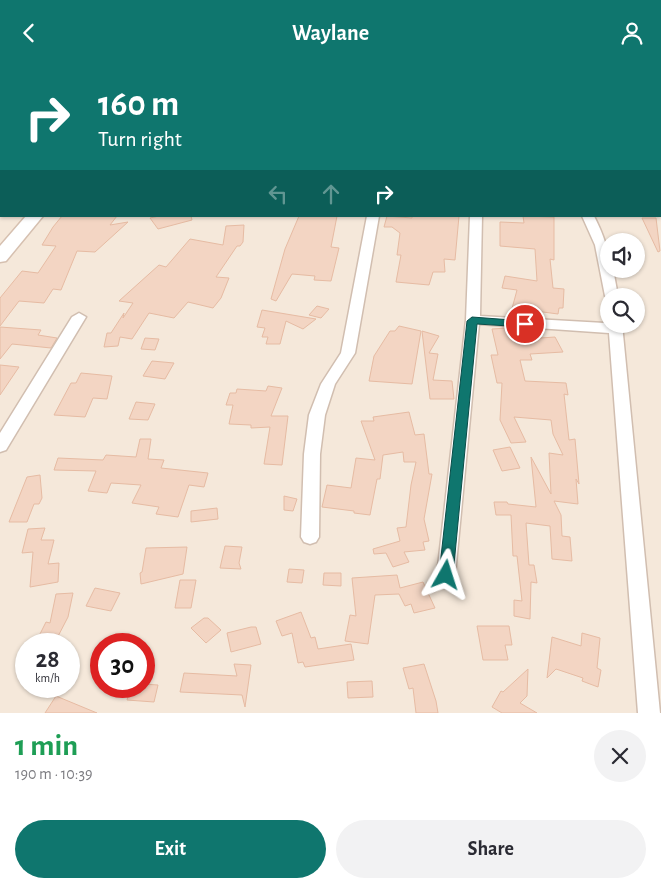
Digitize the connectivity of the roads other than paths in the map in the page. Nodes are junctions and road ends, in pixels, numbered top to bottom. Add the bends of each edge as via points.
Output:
1 (34, 217) edge
2 (373, 217) edge
3 (476, 217) edge
4 (589, 217) edge
5 (0, 257) edge
6 (610, 288) edge
7 (80, 317) dead end
8 (472, 321) junction
9 (600, 325) edge
10 (616, 333) edge
11 (0, 446) edge
12 (310, 537) dead end
13 (446, 575) dead end
14 (649, 713) edge

1 - 5 street
2 - 12 street via 348,353 328,384 317,415 312,454
3 - 8 street
4 - 6 street via 602,245
7 - 11 street
8 - 9 street
8 - 13 street
10 - 14 street

